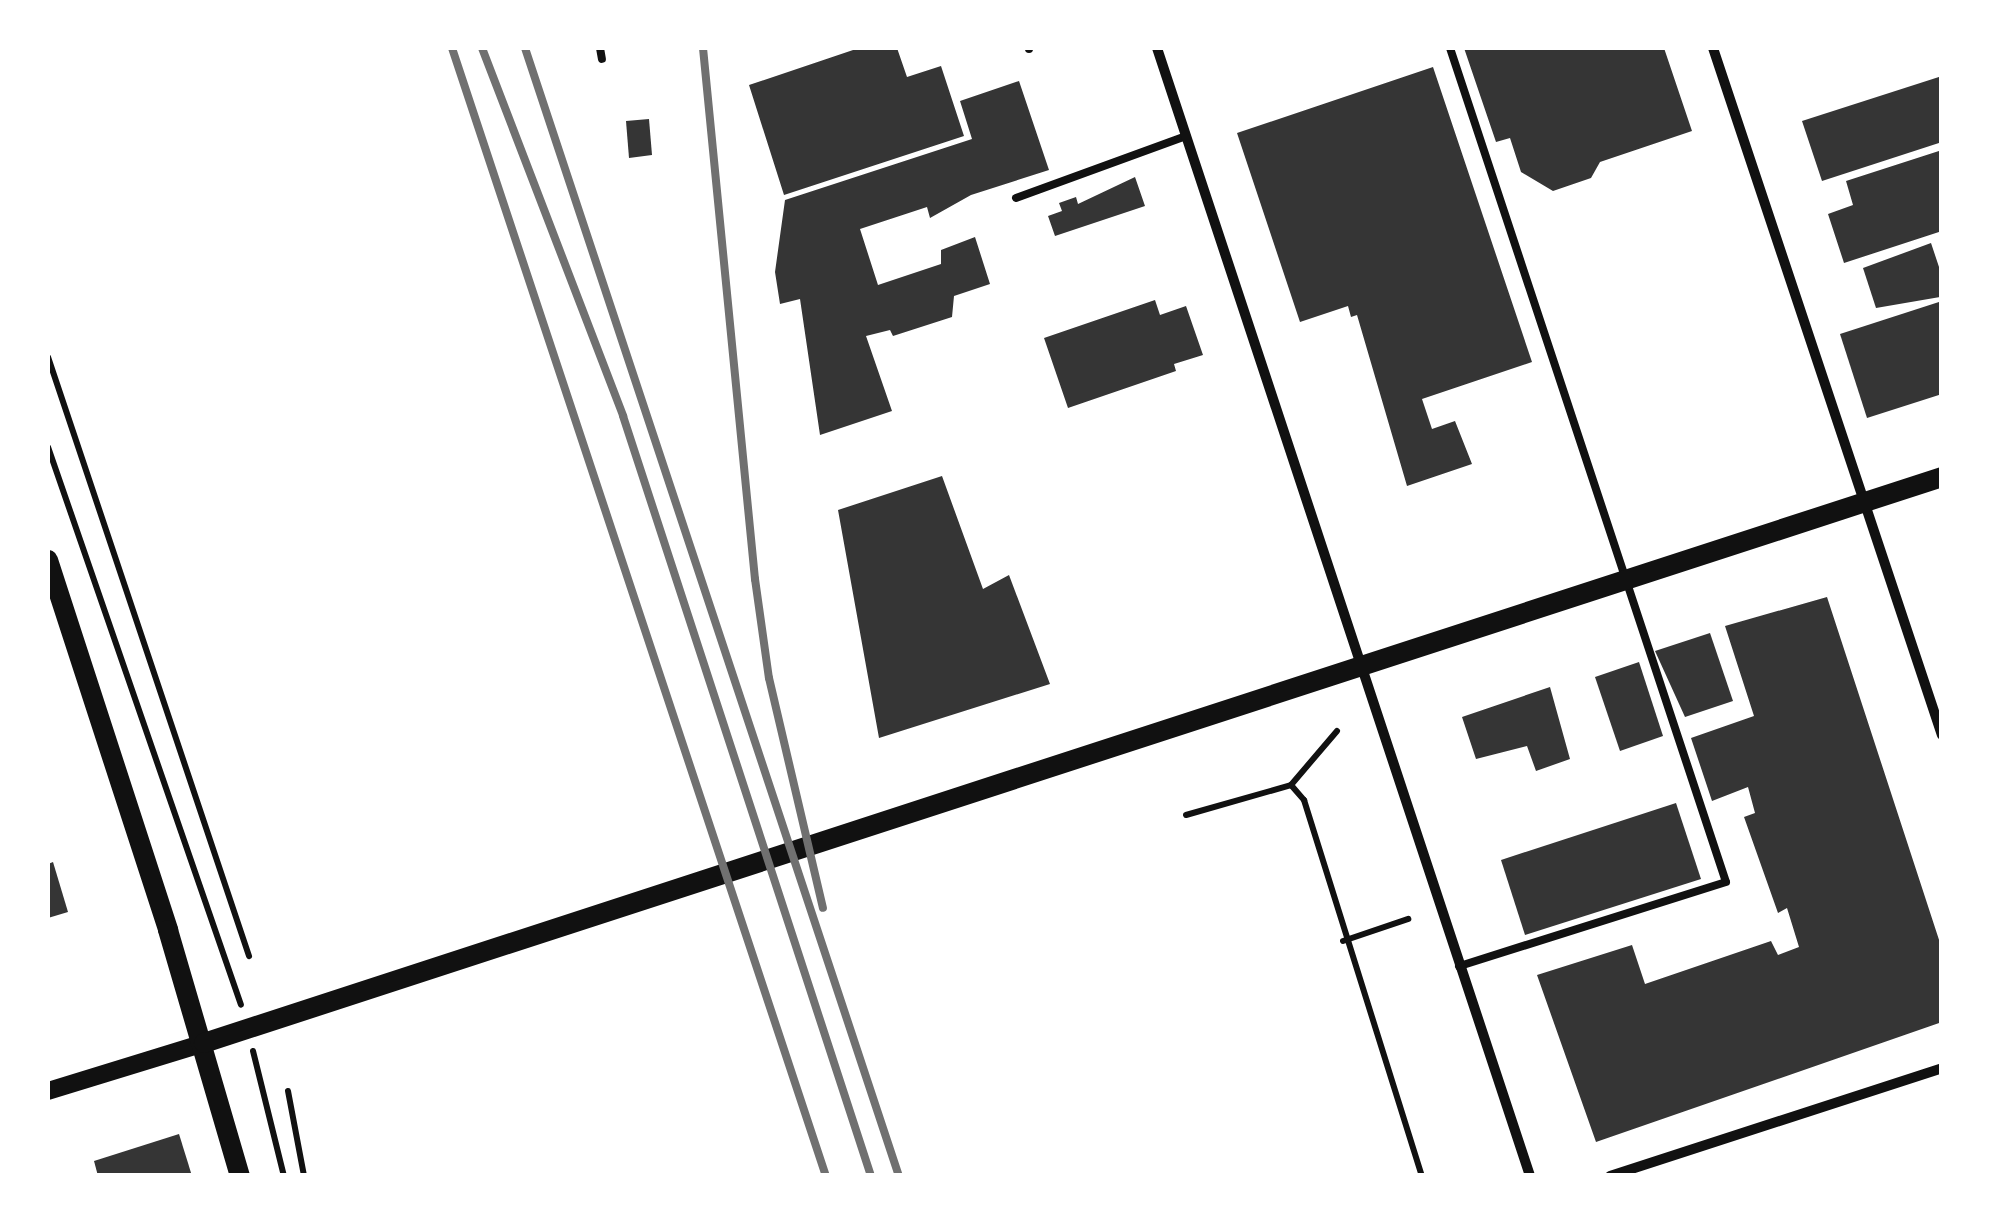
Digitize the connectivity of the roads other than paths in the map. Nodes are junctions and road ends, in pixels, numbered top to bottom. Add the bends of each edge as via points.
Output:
1 (600, 48) edge
2 (1157, 48) edge
3 (1450, 48) edge
4 (1712, 48) edge
5 (602, 59) dead end
6 (1186, 136) junction
7 (1016, 198) dead end
8 (1942, 477) edge
9 (1864, 501) junction
10 (48, 560) edge
11 (1624, 579) junction
12 (1357, 665) junction
13 (1942, 735) edge
14 (1459, 966) junction
15 (204, 1043) junction
16 (1942, 1068) edge
17 (48, 1092) edge
18 (240, 1176) edge
19 (1530, 1176) edge
20 (1610, 1176) edge

1 - 5 lane
2 - 6 street
3 - 11 lane
4 - 9 street
6 - 7 lane
6 - 12 street
8 - 9 main road
9 - 11 main road
9 - 13 street
10 - 15 main road
11 - 12 main road
11 - 14 lane via 1726,882
12 - 14 street
12 - 15 main road
14 - 19 street
15 - 17 street
15 - 18 main road
16 - 20 street

